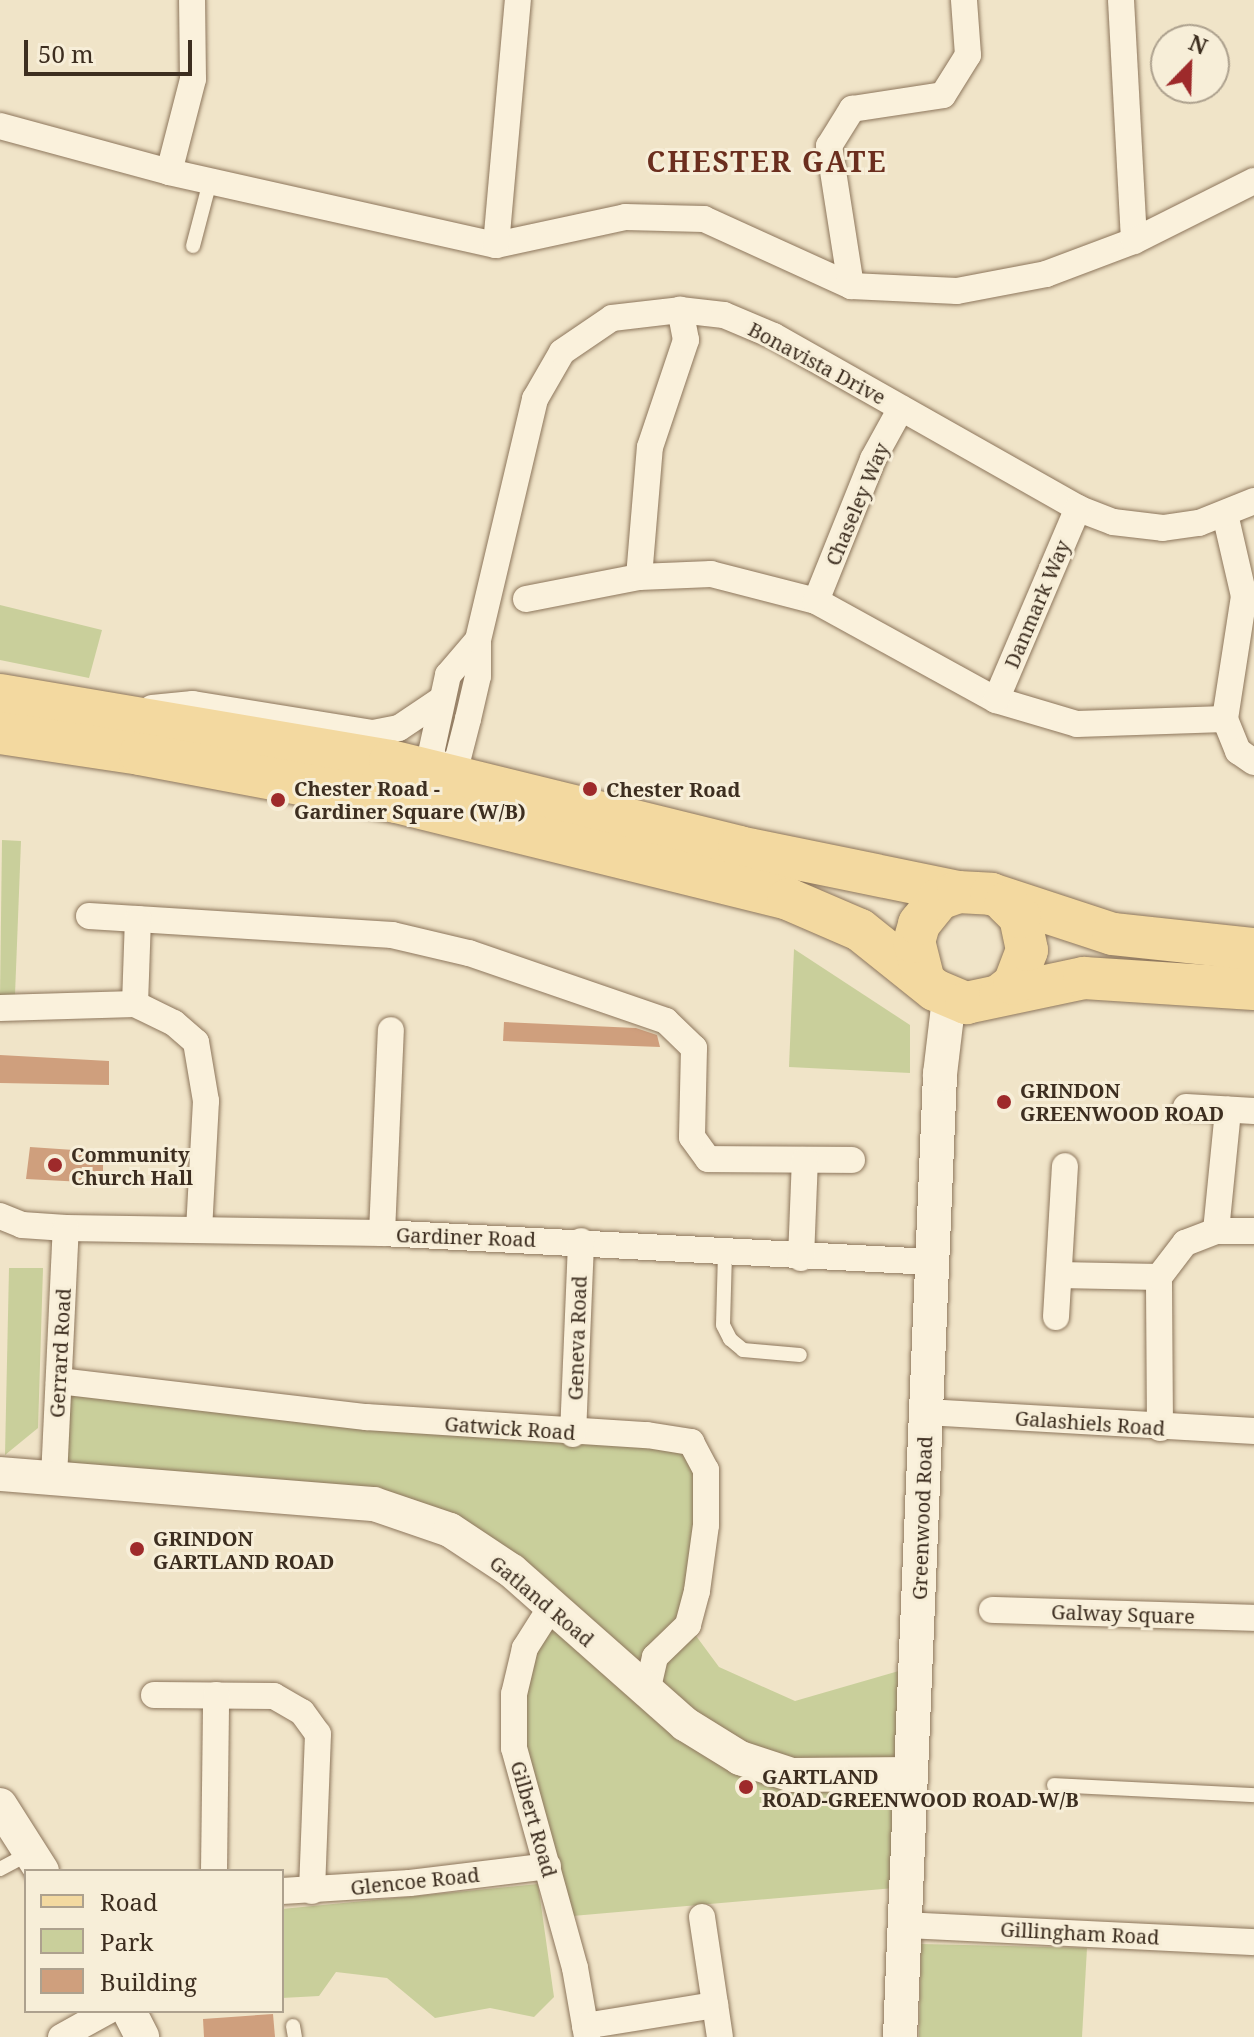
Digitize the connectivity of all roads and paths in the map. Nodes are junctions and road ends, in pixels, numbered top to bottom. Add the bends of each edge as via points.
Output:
1 (192, 0) edge
2 (518, 0) edge
3 (964, 0) edge
4 (1121, 0) edge
5 (0, 126) edge
6 (169, 172) junction
7 (210, 181) junction
8 (1254, 181) edge
9 (1134, 241) junction
10 (496, 245) junction
11 (193, 246) dead end
12 (851, 286) junction
13 (680, 310) junction
14 (901, 408) junction
15 (1254, 501) edge
16 (1078, 508) junction
17 (1225, 514) junction
18 (639, 577) junction
19 (526, 599) dead end
20 (816, 601) junction
21 (478, 640) junction
22 (0, 695) edge
23 (442, 699) junction
24 (996, 700) junction
25 (112, 711) junction
26 (1225, 719) junction
27 (0, 733) edge
28 (1254, 762) edge
29 (439, 792) junction
30 (958, 892) junction
31 (1006, 903) junction
32 (89, 916) dead end
33 (138, 919) junction
34 (1254, 949) edge
35 (936, 988) junction
36 (1254, 989) edge
37 (1000, 995) junction
38 (135, 1004) junction
39 (0, 1008) edge
40 (391, 1030) dead end
41 (1186, 1107) dead end
42 (1241, 1110) edge
43 (805, 1160) junction
44 (852, 1160) dead end
45 (1065, 1166) dead end
46 (0, 1216) edge
47 (66, 1228) junction
48 (199, 1229) junction
49 (1216, 1231) junction
50 (1254, 1231) edge
51 (382, 1233) junction
52 (581, 1241) junction
53 (725, 1253) junction
54 (801, 1258) junction
55 (932, 1262) junction
56 (1059, 1275) junction
57 (1159, 1277) junction
58 (1056, 1317) dead end
59 (800, 1355) dead end
60 (59, 1381) junction
61 (926, 1412) junction
62 (1160, 1428) junction
63 (1254, 1431) edge
64 (573, 1434) junction
65 (0, 1474) edge
66 (54, 1478) junction
67 (551, 1607) junction
68 (992, 1610) dead end
69 (1254, 1618) edge
70 (647, 1692) junction
71 (154, 1695) dead end
72 (216, 1695) junction
73 (911, 1774) junction
74 (1054, 1785) dead end
75 (1254, 1795) edge
76 (0, 1805) edge
77 (36, 1862) edge
78 (548, 1866) junction
79 (0, 1869) edge
80 (214, 1869) edge
81 (284, 1891) edge
82 (312, 1891) junction
83 (702, 1917) dead end
84 (905, 1925) junction
85 (1254, 1942) edge
86 (715, 2005) junction
87 (104, 2013) edge
88 (130, 2013) edge
89 (586, 2032) edge
90 (61, 2037) edge
91 (142, 2037) edge
92 (720, 2037) edge
93 (900, 2037) edge

1 - 6 street via 193,79
2 - 10 street
3 - 12 street via 968,55 943,95 852,109 829,146
4 - 9 street
5 - 6 street
6 - 7 street
7 - 10 street
7 - 11 lane
8 - 9 street
9 - 12 street via 1046,274 957,291
10 - 12 street via 625,217 704,219
13 - 14 street, Bonavista Drive via 724,315 774,336
13 - 18 street via 686,340 650,447
13 - 21 street, Bonavista Drive via 612,318 562,352 535,399
14 - 16 street, Bonavista Drive
14 - 20 street, Chaseley Way via 873,459
15 - 17 street, Bonavista Drive
16 - 17 street, Bonavista Drive via 1113,522 1163,528
16 - 24 street, Danmark Way
17 - 26 street via 1244,596
18 - 19 street
18 - 20 street via 711,574
20 - 24 street
21 - 23 street, Bonavista Drive via 448,675
21 - 29 street, Bonavista Drive via 478,676 458,758
22 - 25 main road
23 - 25 street via 399,728 373,733 193,704
23 - 29 street, Bonavista Drive via 431,753
24 - 26 street via 1077,724
25 - 29 main road
26 - 28 street via 1238,751
27 - 29 main road
29 - 30 main road
29 - 35 main road via 827,912
30 - 31 main road via 991,894
30 - 35 main road via 939,899 919,924 914,942
31 - 34 main road via 1113,934
31 - 37 main road via 1020,917 1027,950 1023,968
32 - 33 street
33 - 38 street
33 - 43 street via 392,935 469,953 666,1021 694,1048 692,1137 708,1159
35 - 37 main road via 966,1003
35 - 55 street, Greenwood Road via 940,1074
36 - 37 main road via 1084,978
38 - 39 street
38 - 48 street via 174,1023 196,1042 206,1101
40 - 51 street
41 - 42 street
42 - 49 street
43 - 44 street
43 - 54 street
45 - 56 street
46 - 47 street, Gardiner Road via 22,1225
47 - 48 street, Gardiner Road
47 - 60 street, Gerrard Road
48 - 51 street, Gardiner Road
49 - 50 street
49 - 57 street via 1185,1243
51 - 52 street, Gardiner Road
52 - 53 street, Gardiner Road
52 - 64 street, Geneva Road
53 - 54 street, Gardiner Road
53 - 59 lane via 723,1325 730,1339 743,1350
54 - 55 street, Gardiner Road
55 - 61 street, Greenwood Road
56 - 57 street
56 - 58 street
57 - 62 street
60 - 64 street, Gatwick Road via 366,1417
60 - 66 street, Gerrard Road
61 - 62 street, Galashiels Road
61 - 73 street, Greenwood Road
62 - 63 street, Galashiels Road
64 - 70 street, Gatwick Road via 636,1434 691,1442 706,1470 706,1525 694,1603 688,1625 655,1657
65 - 66 street, Gatland Road
66 - 67 street, Gatland Road via 374,1504 450,1530 512,1571
67 - 70 street, Gatland Road
67 - 78 street, Gilbert Road via 525,1648 514,1694 514,1748
68 - 69 street, Galway Square
70 - 73 street, Gatland Road via 685,1724 740,1758 792,1775
71 - 72 street
72 - 80 street
72 - 82 street via 274,1696 302,1712 318,1734
73 - 84 street, Greenwood Road
74 - 75 lane
76 - 77 street
77 - 79 lane
78 - 82 street, Glencoe Road
78 - 89 street, Gilbert Road
81 - 82 street, Glencoe Road
83 - 86 street
84 - 85 street, Gillingham Road
84 - 93 street, Greenwood Road
86 - 89 street
86 - 92 street
87 - 90 street
88 - 91 street

